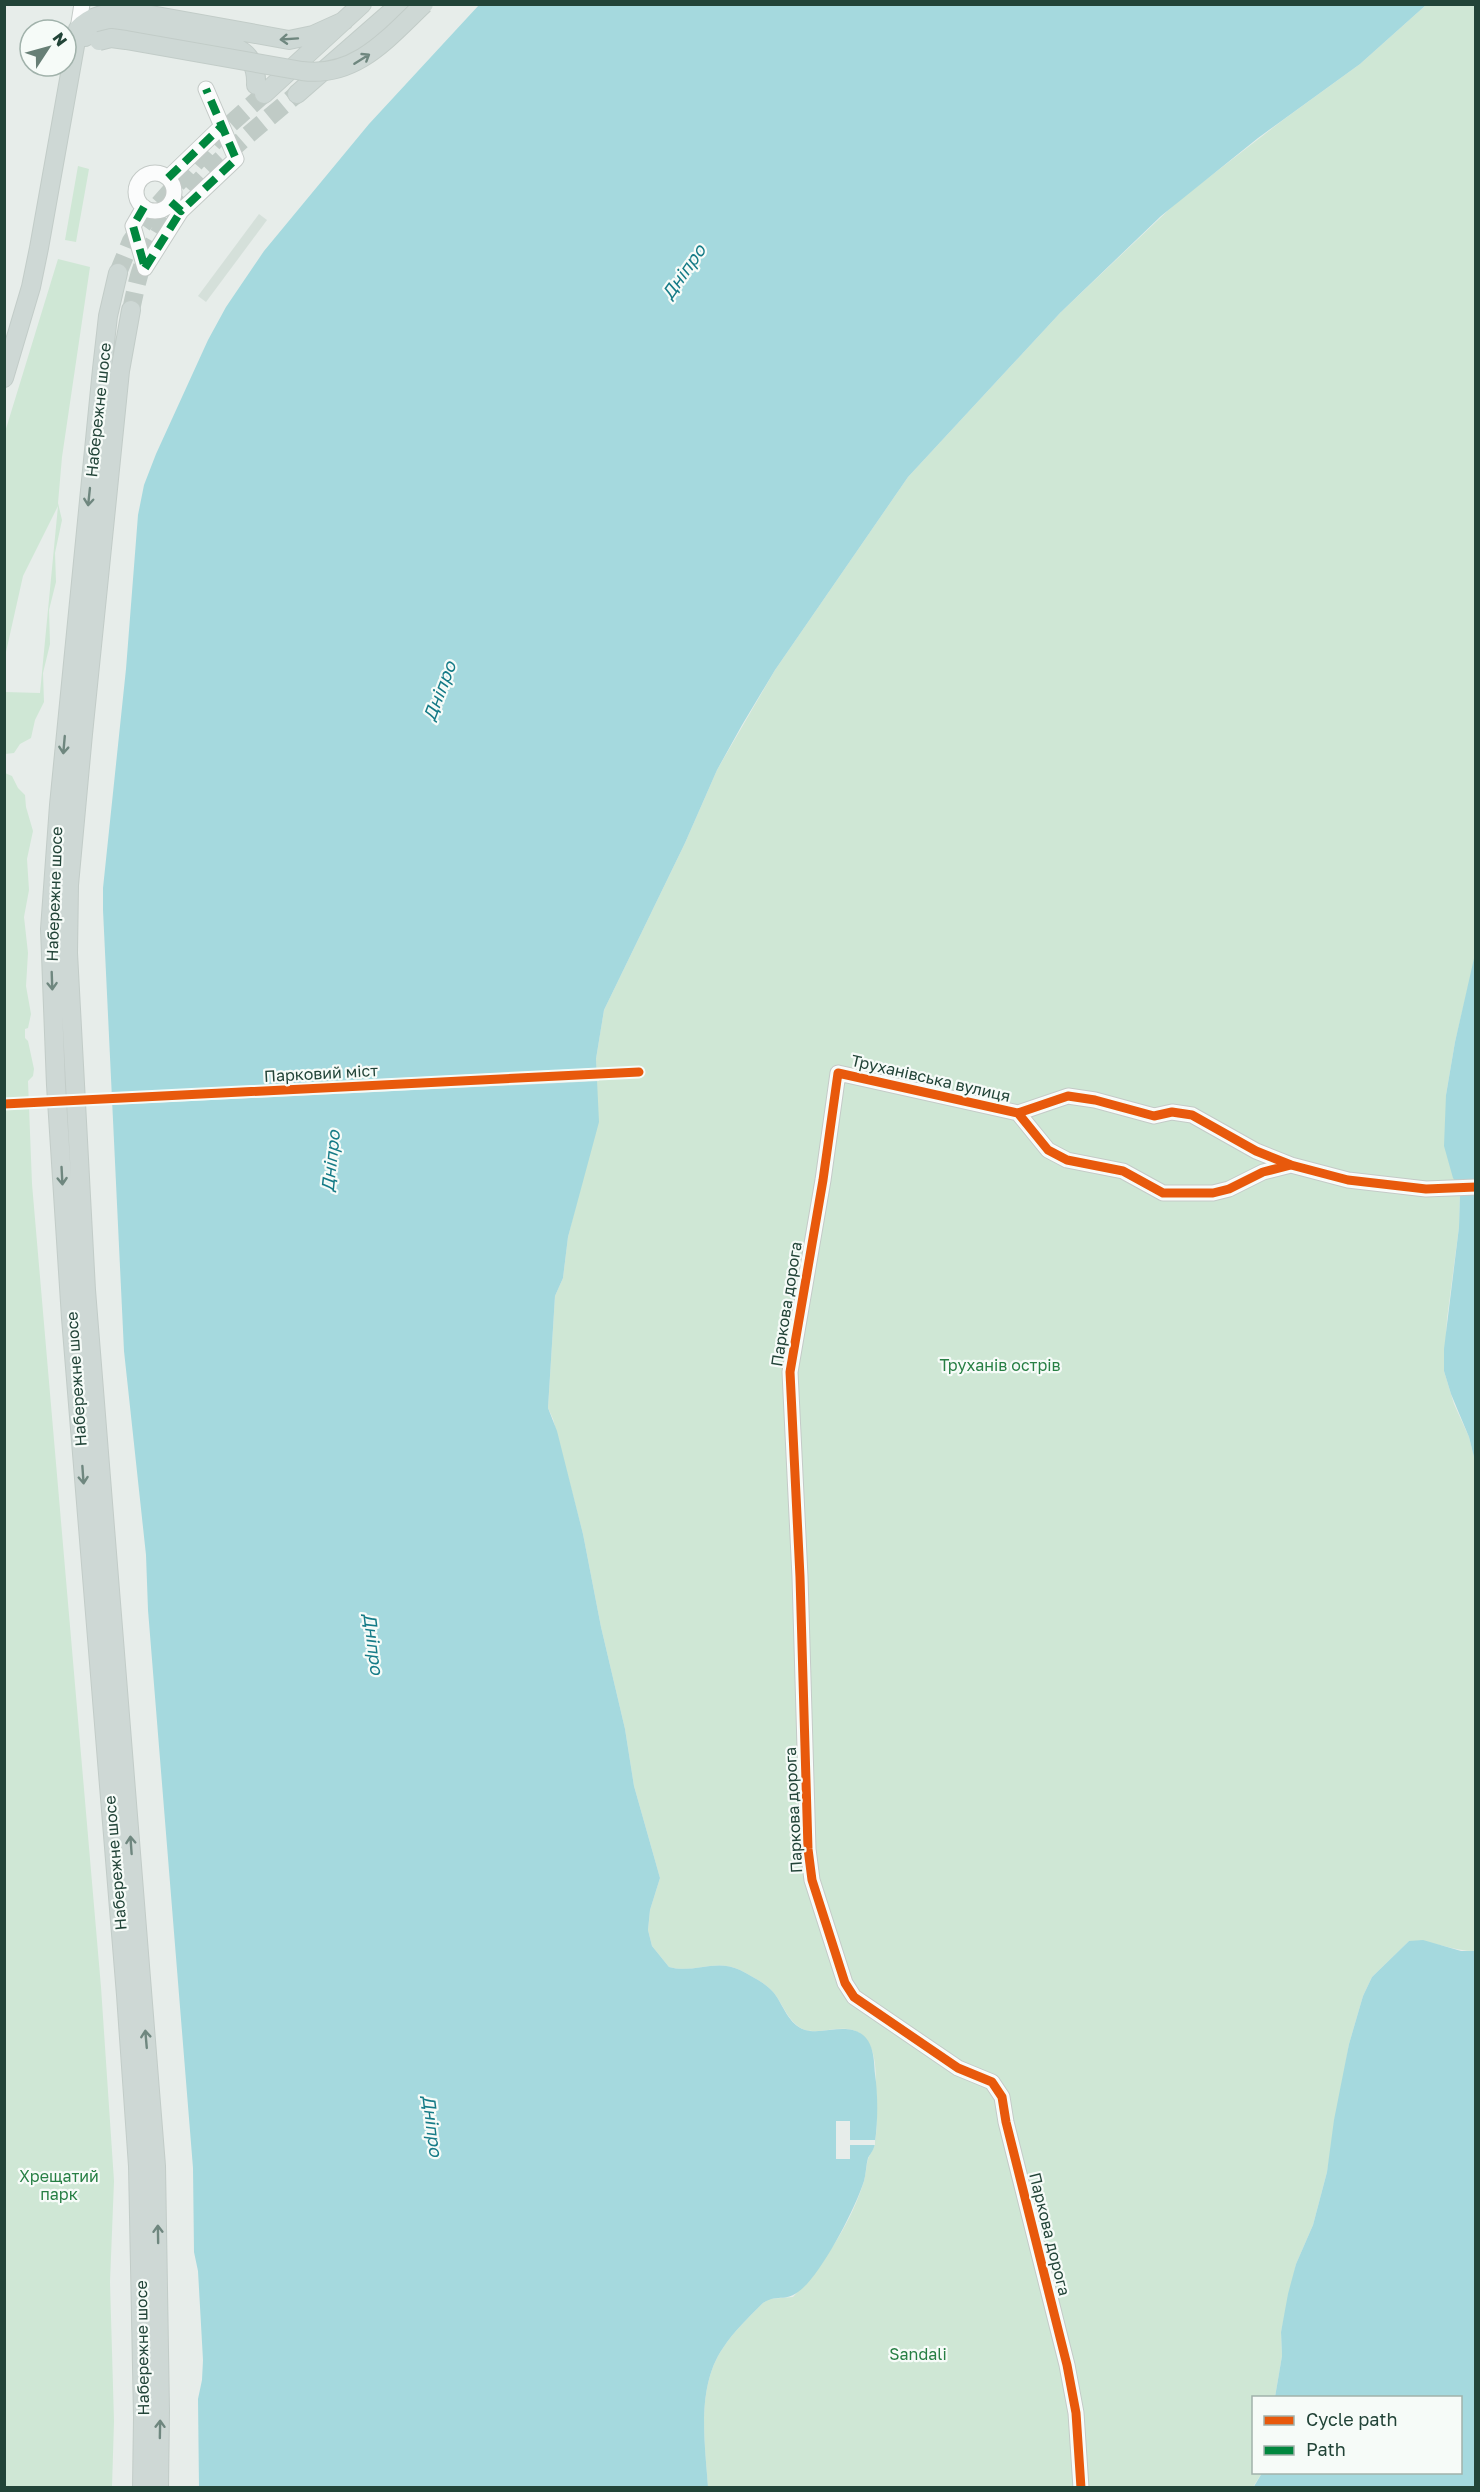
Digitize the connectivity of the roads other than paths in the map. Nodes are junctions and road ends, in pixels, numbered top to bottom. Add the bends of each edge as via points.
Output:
1 (82, 4) edge
2 (362, 4) edge
3 (400, 4) edge
4 (424, 4) edge
5 (120, 8) edge
6 (344, 21) junction
7 (78, 29) joint
8 (78, 50) edge
9 (78, 56) edge
10 (70, 78) edge
11 (206, 89) dead end
12 (297, 94) tunnel mouth
13 (221, 127) junction
14 (168, 178) junction
15 (176, 206) junction
16 (144, 207) junction
17 (118, 273) tunnel mouth
18 (130, 310) tunnel mouth
19 (4, 378) edge
20 (837, 1073) joint
21 (1018, 1113) junction
22 (1291, 1165) junction
23 (1476, 1186) edge
24 (142, 2487) edge
25 (159, 2487) edge
26 (1081, 2487) edge

1 - 7 street
2 - 6 main road
3 - 12 main road
9 -> 4 main road, bridge via 111,38 325,72 365,58
6 -> 5 main road via 313,35 282,40
5 - 7 main road via 88,19
6 - 8 main road via 260,89 250,58 235,47 115,26 87,34
10 - 19 main road via 31,286
11 - 13 street
13 - 14 street
13 - 15 street via 236,159
14 - 15 street
14 - 16 street via 152,173 141,178 136,193
15 - 16 street via 162,210
15 - 16 street via 145,268 133,226
17 -> 24 main road, Набережне шосе via 102,369 50,929 70,1306 138,2166
25 -> 18 main road, Набережне шосе via 156,2166 85,1279 68,943 69,885 84,722 120,371
20 - 21 street, Труханівська вулиця
20 - 26 street, Паркова дорога via 790,1372 812,1880 845,1983 854,1996 958,2068 992,2082 1002,2097 1076,2413
21 - 22 street, Труханівська вулиця via 1068,1096 1154,1116 1172,1112 1192,1115 1256,1151
21 - 22 street, Труханівська вулиця via 1048,1150 1067,1160 1123,1171 1163,1193 1213,1193
22 - 23 street, Труханівська вулиця via 1348,1180 1426,1189

